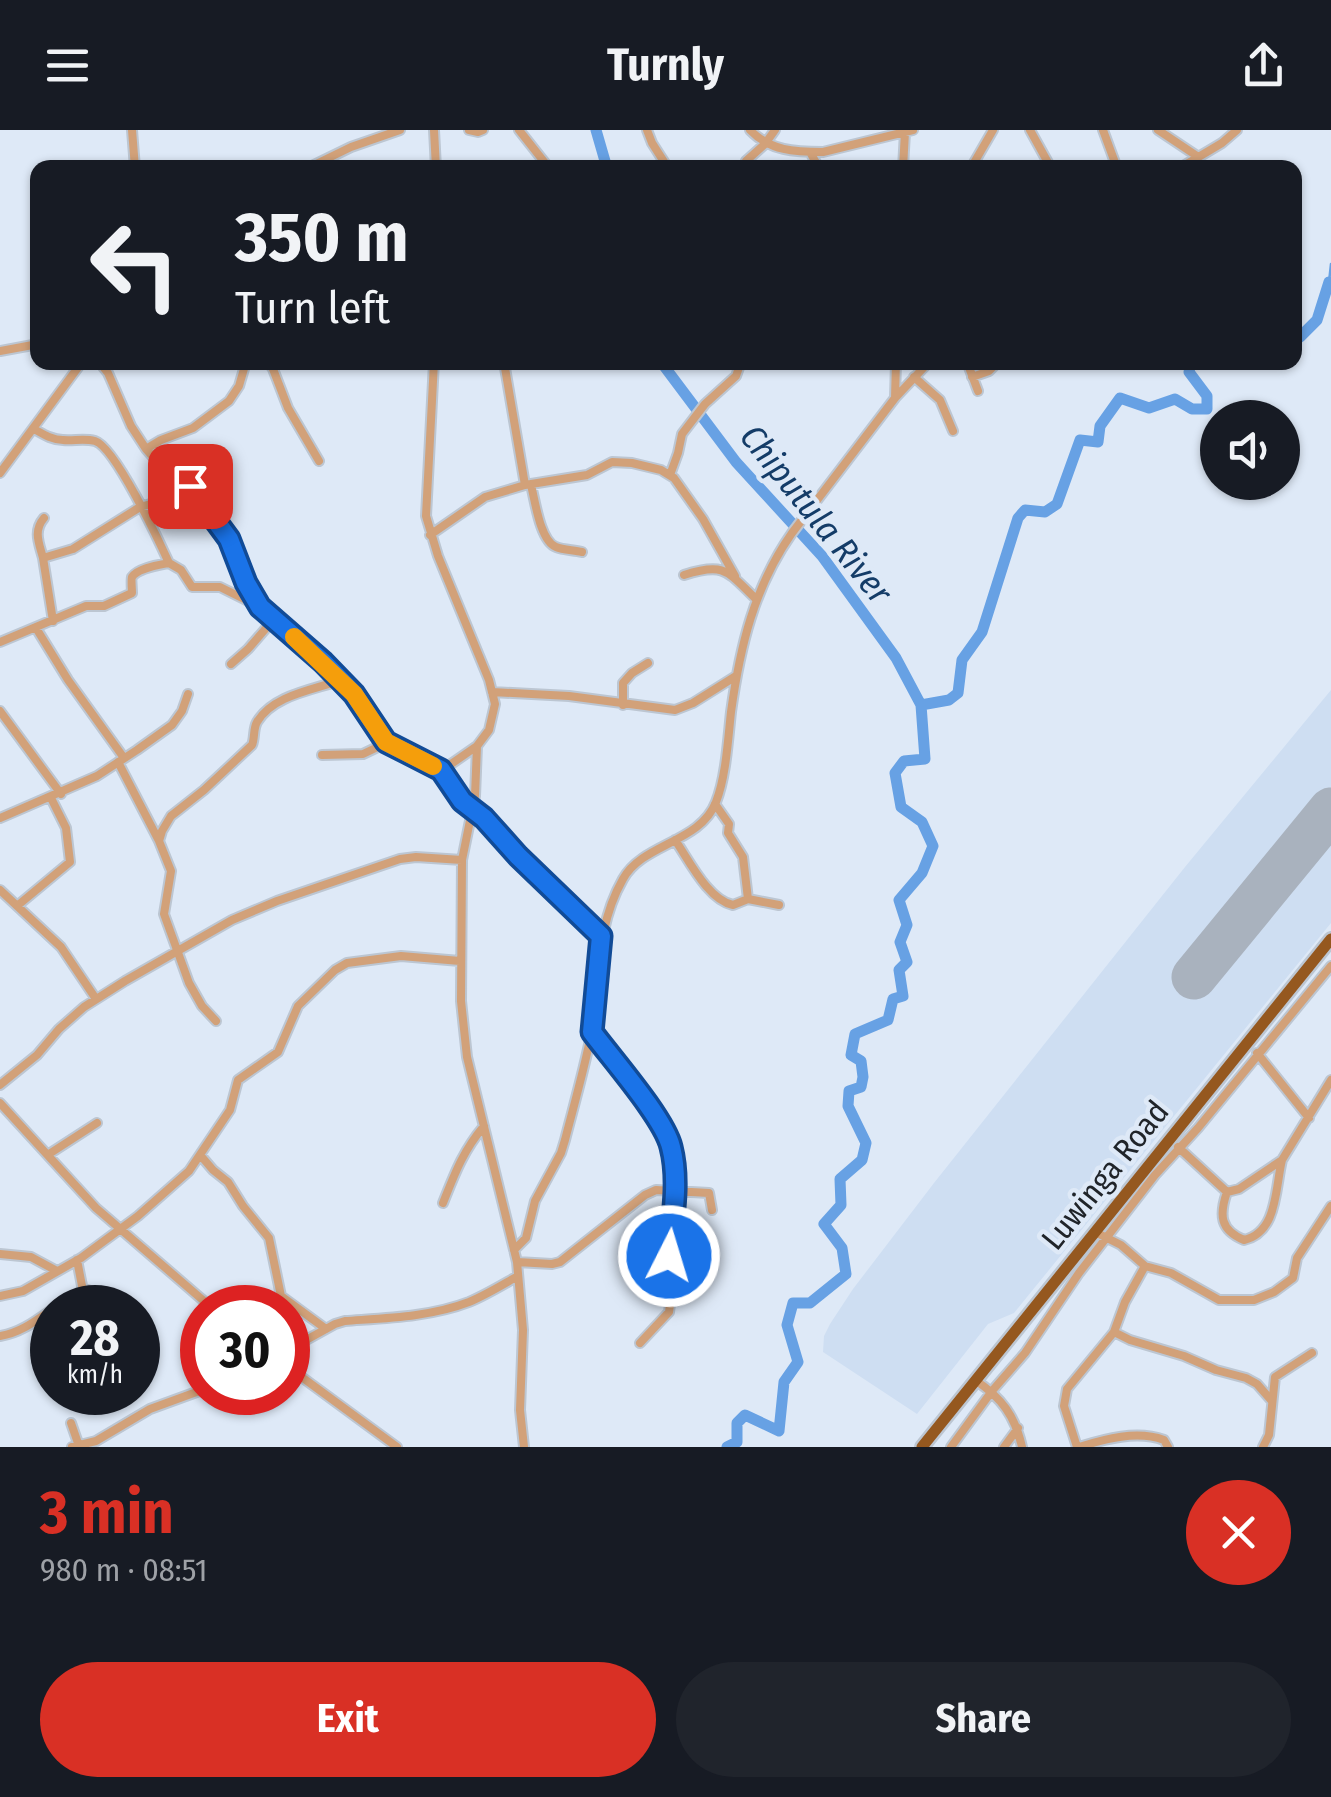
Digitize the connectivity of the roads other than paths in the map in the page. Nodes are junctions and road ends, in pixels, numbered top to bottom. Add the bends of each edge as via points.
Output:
1 (132, 130) edge
2 (400, 130) edge
3 (434, 130) edge
4 (469, 130) edge
5 (484, 130) edge
6 (519, 130) edge
7 (647, 130) edge
8 (750, 130) edge
9 (775, 130) edge
10 (993, 130) edge
11 (1030, 130) edge
12 (1103, 130) edge
13 (1158, 130) edge
14 (1237, 130) edge
15 (908, 131) edge
16 (766, 144) junction
17 (810, 152) junction
18 (1197, 156) junction
19 (134, 160) edge
20 (324, 160) edge
21 (436, 160) edge
22 (542, 160) edge
23 (663, 160) edge
24 (746, 160) edge
25 (814, 160) edge
26 (904, 160) edge
27 (976, 160) edge
28 (1047, 160) edge
29 (1114, 160) edge
30 (1191, 160) edge
31 (30, 345) edge
32 (0, 351) edge
33 (76, 370) edge
34 (106, 370) edge
35 (244, 370) edge
36 (273, 370) edge
37 (433, 370) edge
38 (506, 370) edge
39 (738, 370) edge
40 (896, 370) edge
41 (921, 370) edge
42 (969, 370) edge
43 (990, 370) edge
44 (914, 377) junction
45 (972, 378) junction
46 (978, 391) dead end
47 (895, 398) junction
48 (34, 428) junction
49 (953, 431) dead end
50 (146, 449) junction
51 (319, 461) dead end
52 (0, 473) edge
53 (670, 475) junction
54 (528, 485) junction
55 (190, 486) junction
56 (140, 507) junction
57 (44, 518) dead end
58 (430, 535) junction
59 (582, 552) dead end
60 (43, 558) junction
61 (169, 564) junction
62 (684, 575) dead end
63 (735, 576) junction
64 (756, 599) junction
65 (260, 607) junction
66 (274, 619) junction
67 (53, 620) junction
68 (36, 628) junction
69 (0, 642) edge
70 (648, 663) dead end
71 (231, 664) dead end
72 (736, 676) junction
73 (341, 680) junction
74 (492, 692) junction
75 (188, 694) dead end
76 (623, 705) junction
77 (0, 711) edge
78 (386, 742) junction
79 (478, 746) junction
80 (322, 755) dead end
81 (121, 760) junction
82 (441, 770) junction
83 (61, 794) junction
84 (51, 798) junction
85 (715, 804) junction
86 (473, 808) junction
87 (0, 818) edge
88 (675, 840) junction
89 (159, 841) junction
90 (462, 860) junction
91 (0, 890) edge
92 (748, 899) junction
93 (780, 905) dead end
94 (17, 906) junction
95 (601, 936) junction
96 (1331, 939) edge
97 (177, 952) junction
98 (460, 961) junction
99 (1331, 966) edge
100 (96, 999) junction
101 (216, 1021) dead end
102 (592, 1032) junction
103 (1257, 1053) junction
104 (1331, 1080) edge
105 (0, 1085) edge
106 (0, 1103) edge
107 (1309, 1118) junction
108 (97, 1123) dead end
109 (484, 1126) junction
110 (1173, 1145) junction
111 (48, 1154) junction
112 (201, 1156) junction
113 (1282, 1160) junction
114 (675, 1191) junction
115 (1226, 1192) junction
116 (443, 1203) dead end
117 (1330, 1208) edge
118 (712, 1210) dead end
119 (121, 1230) junction
120 (1100, 1235) junction
121 (514, 1250) junction
122 (0, 1254) edge
123 (77, 1260) junction
124 (516, 1262) junction
125 (1145, 1266) junction
126 (57, 1272) junction
127 (518, 1276) junction
128 (82, 1285) edge
129 (185, 1285) edge
130 (0, 1296) edge
131 (30, 1324) edge
132 (326, 1329) junction
133 (1114, 1332) junction
134 (0, 1336) edge
135 (310, 1338) edge
136 (640, 1343) dead end
137 (1312, 1353) dead end
138 (1276, 1377) junction
139 (1246, 1378) junction
140 (975, 1380) junction
141 (310, 1383) edge
142 (992, 1391) junction
143 (180, 1398) edge
144 (1272, 1401) junction
145 (71, 1423) dead end
146 (1018, 1428) junction
147 (1101, 1444) edge
148 (75, 1446) edge
149 (398, 1447) edge
150 (524, 1447) edge
151 (922, 1447) edge
152 (951, 1447) edge
153 (1004, 1447) edge
154 (1022, 1447) edge
155 (1078, 1447) edge
156 (1168, 1447) edge
157 (1263, 1447) edge

1 - 19 street
2 - 20 street
3 - 21 street
4 - 5 street
6 - 22 street
7 - 23 street
8 - 16 street
9 - 16 street
10 - 27 street
11 - 28 street
12 - 29 street
13 - 18 street
14 - 18 street
15 - 17 street
15 - 26 street
16 - 17 street
16 - 24 street
17 - 25 street
18 - 30 street
31 - 32 street
33 - 48 street
34 - 50 street
35 - 50 street via 229,401 193,428
36 - 51 street
37 - 58 street via 425,503
38 - 54 street
39 - 53 street via 682,434
40 - 47 street
41 - 44 street
42 - 45 street
43 - 45 street
44 - 47 street
44 - 49 street via 940,400
45 - 46 street
47 - 64 street via 779,552
48 - 52 street
48 - 56 street via 56,440 103,445
50 - 55 street
53 - 54 street via 612,462 588,475
53 - 63 street
54 - 58 street via 484,498
54 - 59 street via 548,541
55 - 56 street
55 - 65 street via 229,539
56 - 60 street via 81,546
56 - 61 street
57 - 60 street via 37,532
58 - 74 street
60 - 67 street
61 - 65 street via 192,587 220,587
61 - 67 street via 134,576 128,596
62 - 63 street via 712,568
63 - 64 street
64 - 72 street
65 - 66 street
66 - 71 street
66 - 73 street
67 - 68 street
68 - 69 street
68 - 81 street
70 - 76 street via 623,683
72 - 76 street via 676,710
72 - 85 street
73 - 78 street
73 - 89 street via 272,706 256,723 252,745 171,816
74 - 76 street
74 - 79 street via 493,717
75 - 81 street via 172,725
77 - 83 street
78 - 80 street via 363,754
78 - 82 street
79 - 82 street
79 - 86 street
81 - 83 street
81 - 89 street
82 - 86 street
83 - 84 street
84 - 87 street
84 - 94 street via 66,828 70,862
85 - 88 street
85 - 92 street via 744,857
86 - 90 street
86 - 95 street
88 - 92 street via 719,901
88 - 95 street via 625,874
89 - 97 street via 171,870 163,908
90 - 97 street via 400,860 232,920
90 - 98 street
91 - 94 street
92 - 93 street
94 - 100 street via 61,946
95 - 102 street
96 - 110 highway, Luwinga Road
97 - 100 street
97 - 101 street via 188,983
98 - 109 street via 463,1034
98 - 112 street via 386,957 346,962 335,970 298,1006 278,1052 238,1080 230,1110
99 - 103 street
100 - 105 street
102 - 114 street via 666,1132
102 - 121 street via 566,1140 535,1201 526,1238
103 - 107 street
103 - 110 street via 1198,1128
104 - 107 street
106 - 111 street
107 - 113 street
108 - 111 street
109 - 116 street via 460,1160
109 - 121 street
110 - 115 street
110 - 120 highway, Luwinga Road
111 - 119 street
112 - 119 street
112 - 132 street via 270,1238 281,1296
113 - 115 street
113 - 115 street via 1272,1213 1257,1236 1244,1240 1228,1231 1221,1214
114 - 118 street via 709,1193
114 - 124 street via 650,1192 560,1262
114 - 136 street via 669,1312
117 - 125 street via 1293,1278 1254,1300 1219,1300
119 - 123 street
119 - 129 street
120 - 125 street
120 - 140 highway, Luwinga Road
120 - 142 street
121 - 124 street
122 - 126 street via 24,1254
123 - 126 street
123 - 128 street
124 - 127 street
125 - 133 street
126 - 130 street
127 - 132 street via 450,1308
127 - 150 street
131 - 134 street
132 - 135 street
133 - 139 street
133 - 155 street via 1068,1388 1064,1406
137 - 138 street
138 - 139 street
138 - 144 street
139 - 144 street
140 - 142 street
140 - 151 highway, Luwinga Road
141 - 149 street
142 - 146 street
142 - 152 street
143 - 148 street
144 - 157 street
145 - 148 street
146 - 153 street
146 - 154 street
147 - 155 street
147 - 156 street via 1146,1436

